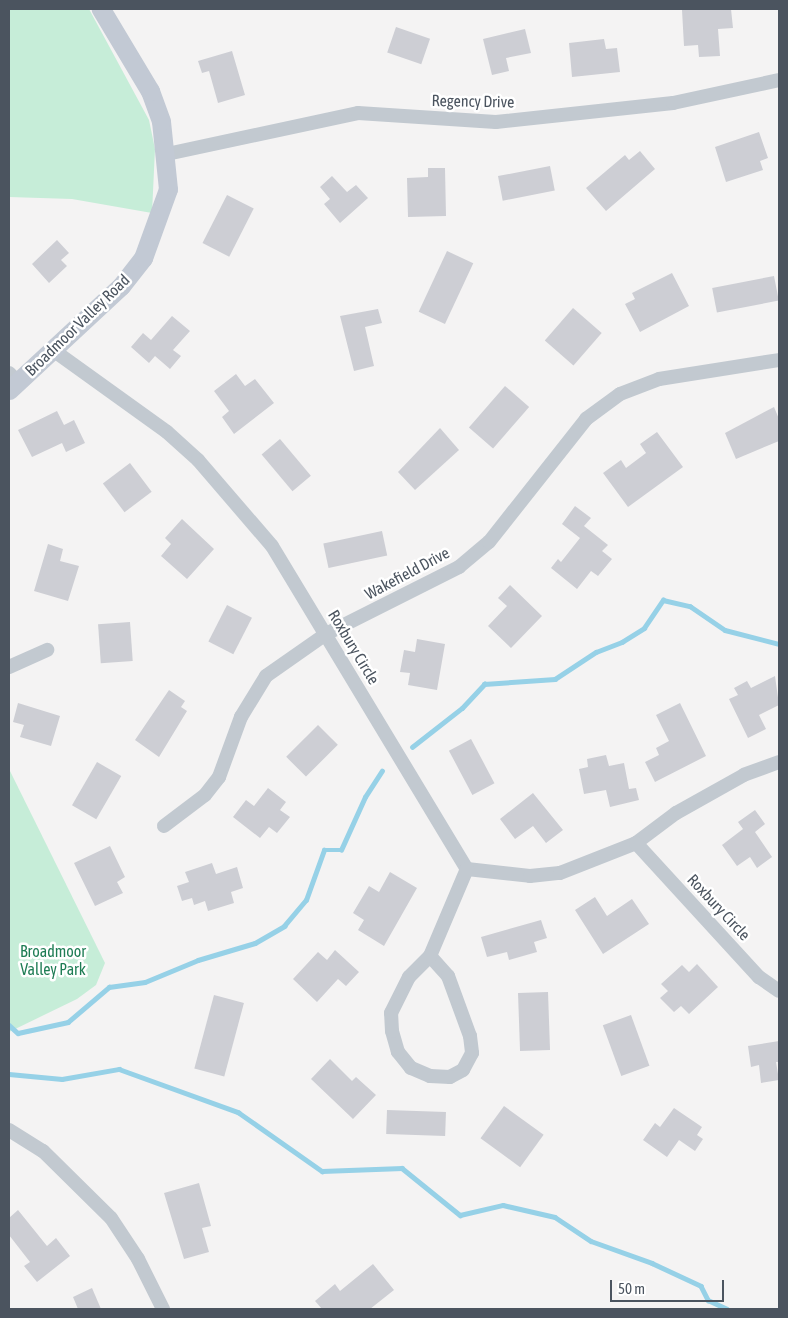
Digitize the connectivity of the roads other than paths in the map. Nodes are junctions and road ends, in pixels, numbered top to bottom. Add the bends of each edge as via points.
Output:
1 (100, 9) edge
2 (779, 80) edge
3 (167, 154) junction
4 (53, 350) junction
5 (779, 360) edge
6 (12, 382) edge
7 (326, 634) junction
8 (47, 650) dead end
9 (9, 667) edge
10 (779, 762) edge
11 (164, 826) dead end
12 (636, 843) junction
13 (467, 869) junction
14 (430, 956) junction
15 (779, 991) edge
16 (9, 1130) edge
17 (163, 1309) edge

1 - 3 street, Broadmoor Valley Road via 150,91
2 - 3 street, Regency Drive via 673,103 496,122 358,113
3 - 4 street, Broadmoor Valley Road via 168,189 143,258 121,286
4 - 6 street, Broadmoor Valley Road
4 - 7 street, Roxbury Circle via 167,432 198,460 272,546
5 - 7 street, Wakefield Drive via 659,379 620,394 586,418 489,542 459,567
7 - 11 street, Wakefield Drive via 266,676 241,716 219,777 205,795
7 - 13 street, Roxbury Circle
8 - 9 street
10 - 12 street via 744,775 676,813
12 - 13 street via 560,873 530,876
12 - 15 street, Roxbury Circle via 759,977
13 - 14 street
14 - 14 street via 409,977 391,1013 392,1031 398,1052 411,1068 430,1076 450,1077 463,1070 472,1053 470,1036 448,976
16 - 17 street via 43,1151 111,1218 138,1259

